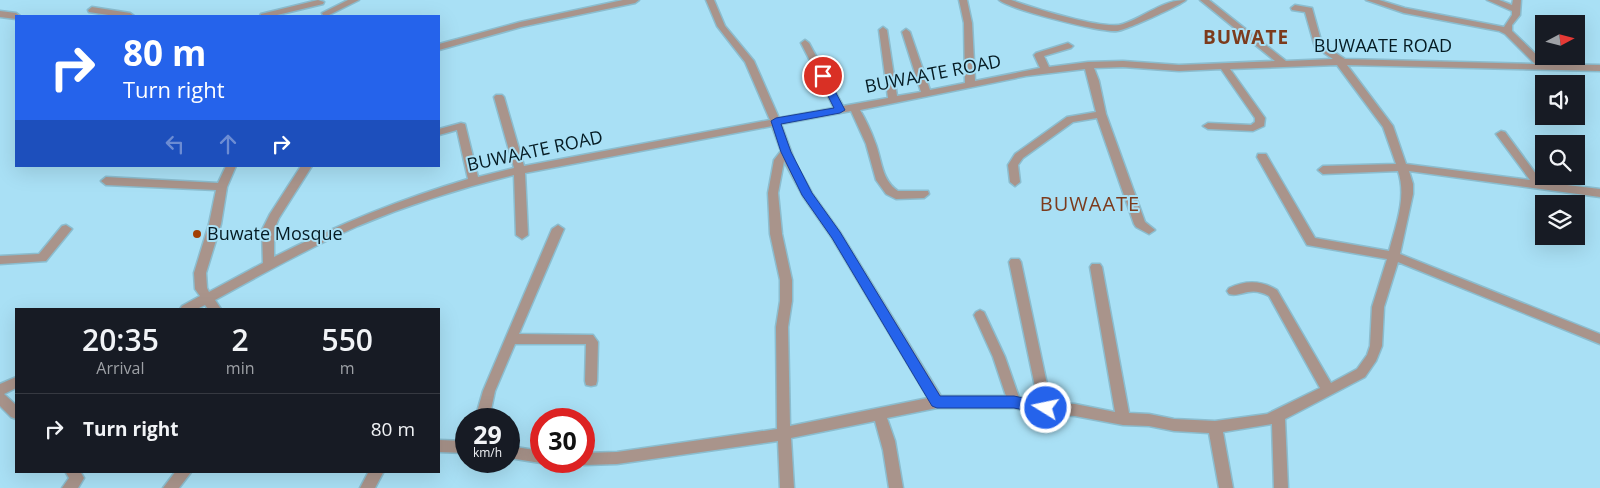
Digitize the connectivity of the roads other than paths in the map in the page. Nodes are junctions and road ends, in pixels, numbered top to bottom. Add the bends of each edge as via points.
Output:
1 (355, 0) edge
2 (635, 0) edge
3 (710, 0) edge
4 (963, 0) edge
5 (1003, 0) edge
6 (1182, 0) edge
7 (1204, 0) edge
8 (1370, 0) edge
9 (1491, 0) edge
10 (319, 1) edge
11 (616, 2) edge
12 (1517, 5) edge
13 (1295, 8) dead end
14 (92, 10) dead end
15 (0, 14) edge
16 (124, 15) edge
17 (268, 15) edge
18 (327, 15) edge
19 (15, 16) edge
20 (883, 30) dead end
21 (906, 32) dead end
22 (1508, 32) junction
23 (805, 43) dead end
24 (1068, 46) dead end
25 (440, 47) edge
26 (1341, 62) junction
27 (1283, 64) junction
28 (1088, 65) junction
29 (1223, 66) junction
30 (1544, 67) junction
31 (1600, 68) edge
32 (1045, 69) junction
33 (970, 85) junction
34 (927, 94) junction
35 (499, 97) dead end
36 (893, 100) junction
37 (854, 107) junction
38 (840, 110) junction
39 (1101, 114) junction
40 (776, 121) junction
41 (1208, 126) dead end
42 (440, 132) edge
43 (1500, 134) dead end
44 (786, 152) junction
45 (1262, 157) dead end
46 (231, 167) edge
47 (306, 167) edge
48 (1403, 168) junction
49 (520, 170) junction
50 (1323, 170) dead end
51 (1535, 180) edge
52 (106, 181) dead end
53 (474, 181) junction
54 (1016, 182) dead end
55 (1535, 185) edge
56 (1539, 185) edge
57 (222, 187) junction
58 (1600, 193) edge
59 (924, 194) dead end
60 (66, 229) dead end
61 (558, 229) dead end
62 (1149, 230) dead end
63 (522, 236) dead end
64 (1394, 256) junction
65 (0, 260) edge
66 (1015, 262) dead end
67 (268, 266) junction
68 (1096, 267) dead end
69 (1233, 291) dead end
70 (207, 298) junction
71 (188, 308) edge
72 (214, 308) edge
73 (980, 315) dead end
74 (511, 339) junction
75 (1600, 339) edge
76 (591, 381) dead end
77 (15, 382) edge
78 (0, 390) edge
79 (1328, 390) junction
80 (0, 398) edge
81 (937, 402) junction
82 (1014, 402) junction
83 (485, 408) edge
84 (1046, 408) junction
85 (15, 412) edge
86 (879, 414) junction
87 (1278, 416) junction
88 (1123, 419) junction
89 (1215, 427) junction
90 (783, 434) junction
91 (440, 446) edge
92 (455, 447) edge
93 (595, 459) edge
94 (73, 473) edge
95 (183, 473) edge
96 (377, 473) edge
97 (69, 488) edge
98 (170, 488) edge
99 (367, 488) edge
100 (787, 488) edge
101 (896, 488) edge
102 (1226, 488) edge
103 (1281, 488) edge

1 - 18 street
2 - 11 street
3 - 40 street via 720,26 749,61
4 - 33 street via 968,23
5 - 6 street via 1116,29
7 - 27 street
8 - 22 street
9 - 12 street
10 - 17 street
10 - 18 street
11 - 25 street
12 - 22 street
13 - 26 street via 1309,10 1318,45
14 - 16 street
15 - 19 street
20 - 36 street
21 - 34 street
22 - 30 street
23 - 38 street
24 - 32 street via 1039,55
26 - 27 street, BUWAATE ROAD
26 - 30 street, BUWAATE ROAD
26 - 48 street via 1388,126
27 - 29 street, BUWAATE ROAD
28 - 29 street, BUWAATE ROAD
28 - 32 street, BUWAATE ROAD
28 - 39 street
29 - 41 street via 1260,118 1260,124 1253,128
30 - 31 street, BUWAATE ROAD
32 - 33 street, BUWAATE ROAD
33 - 34 street, BUWAATE ROAD
34 - 36 street, BUWAATE ROAD
35 - 49 street
36 - 37 street, BUWAATE ROAD
37 - 38 street, BUWAATE ROAD
37 - 59 street via 885,187 896,195
38 - 40 street, BUWAATE ROAD
39 - 54 street via 1070,119 1019,156 1013,164
39 - 62 street via 1140,224
40 - 44 street
40 - 49 street, BUWAATE ROAD
42 - 53 street via 461,126
43 - 51 street
44 - 81 street via 808,195 836,235
44 - 90 street via 779,160 773,193 776,234 786,280 782,326
45 - 64 street via 1311,242
46 - 57 street
47 - 67 street via 268,230
48 - 50 street
48 - 55 street
48 - 64 street via 1408,194
49 - 53 street, BUWAATE ROAD
49 - 63 street
52 - 57 street
53 - 67 street, BUWAATE ROAD via 359,222
56 - 58 street
57 - 70 street via 200,273
60 - 65 street via 42,258
61 - 74 street
64 - 75 street
64 - 79 street via 1378,307 1376,346 1372,357 1361,373
66 - 84 street
67 - 70 street, BUWAATE ROAD
68 - 88 street
69 - 79 street via 1252,286 1273,293
70 - 71 street, BUWAATE ROAD
70 - 72 street
73 - 82 street via 1000,357
74 - 76 street via 589,339 592,342
74 - 83 street
77 - 78 street
79 - 87 street
80 - 85 street
81 - 82 street
81 - 86 street
82 - 84 street
84 - 88 street
86 - 90 street
86 - 101 street via 890,444
87 - 89 street via 1249,424
87 - 103 street
88 - 89 street
89 - 102 street
90 - 93 street
90 - 100 street
91 - 92 street
94 - 97 street via 76,478
95 - 98 street
96 - 99 street

